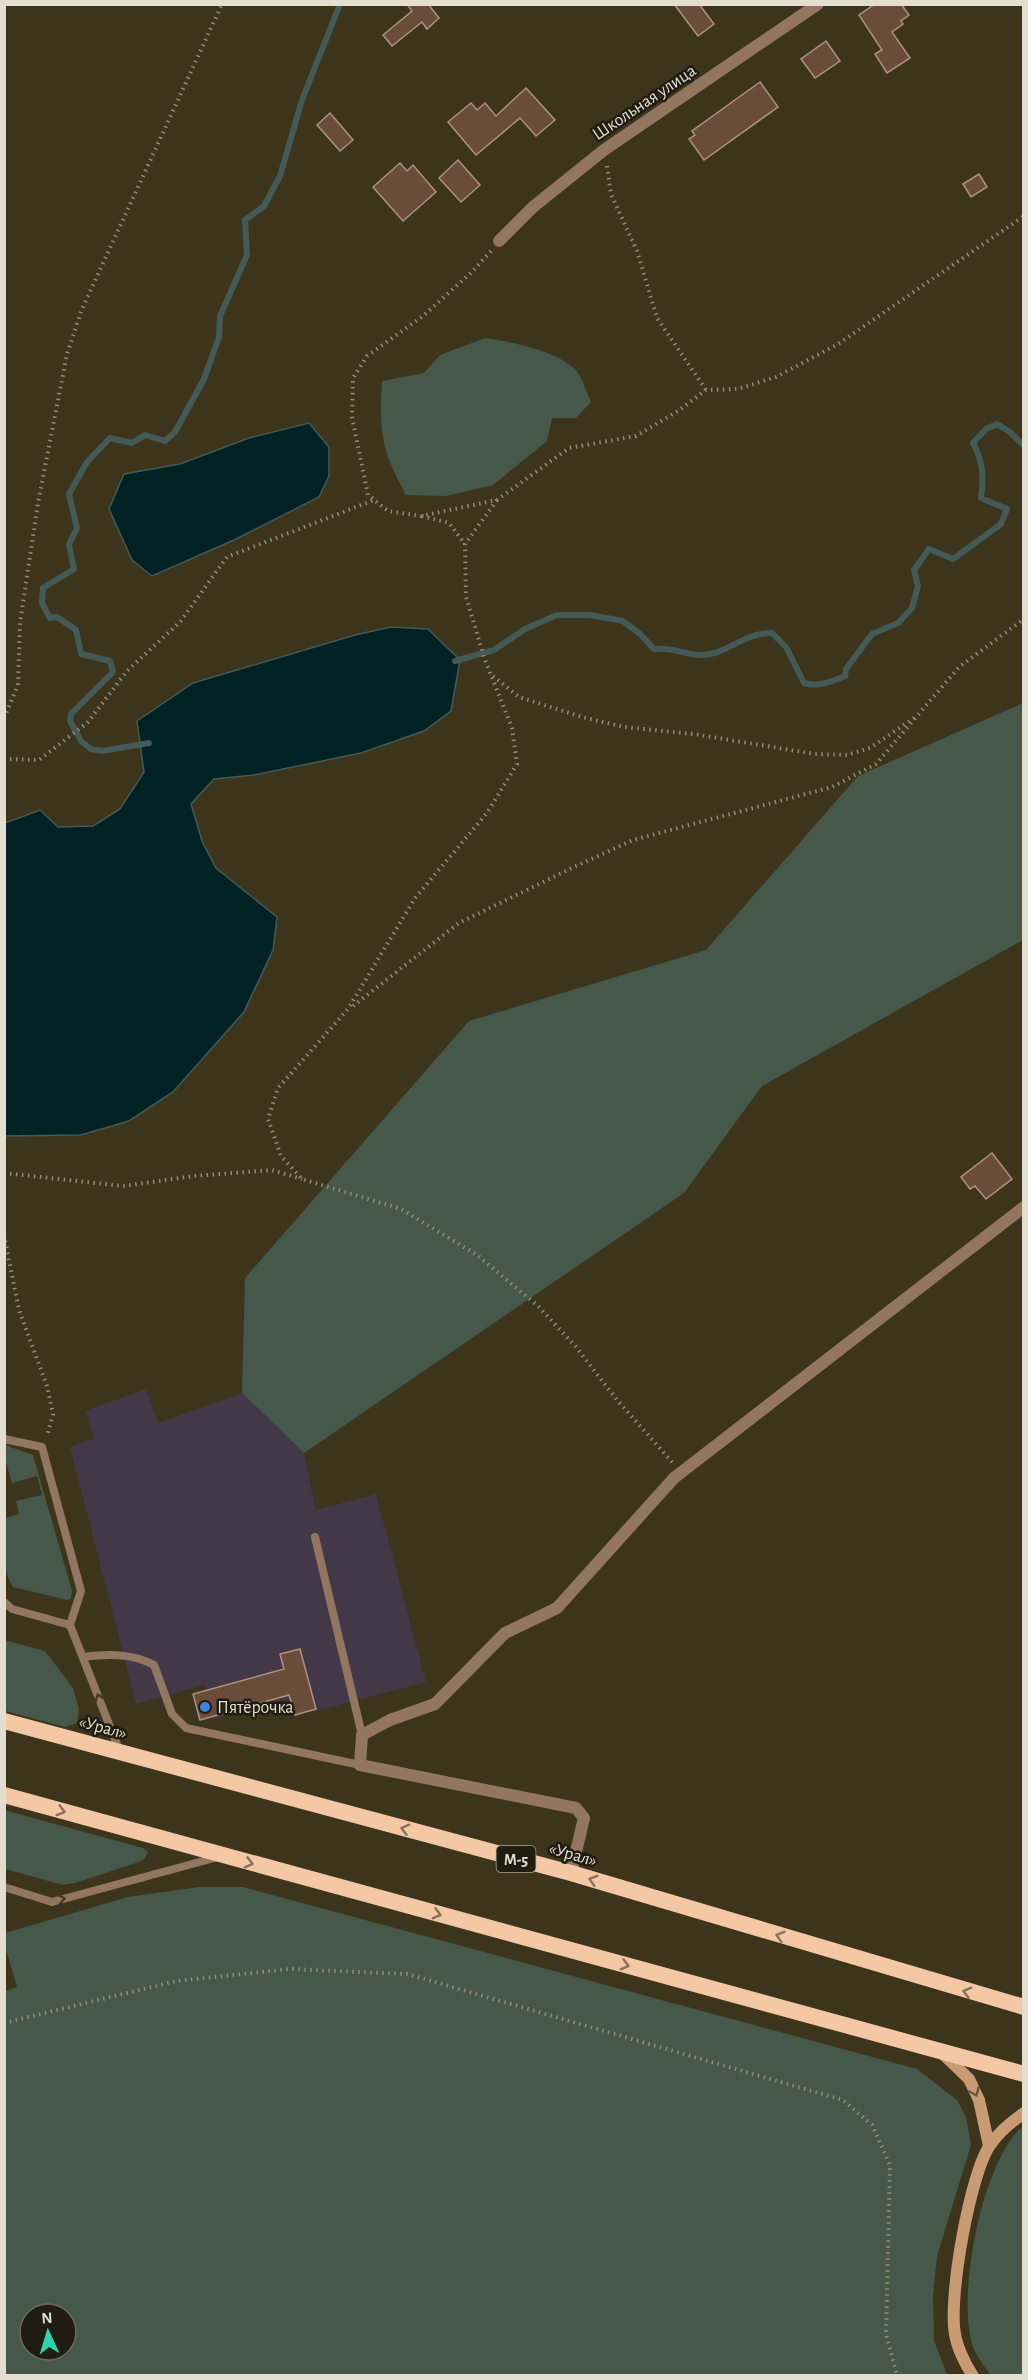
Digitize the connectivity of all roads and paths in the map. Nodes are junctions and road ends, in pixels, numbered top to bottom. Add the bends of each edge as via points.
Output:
1 (222, 4) edge
2 (818, 4) edge
3 (604, 150) junction
4 (1023, 216) edge
5 (499, 241) joint
6 (706, 390) junction
7 (375, 500) junction
8 (497, 500) junction
9 (421, 516) junction
10 (465, 544) junction
11 (1023, 619) edge
12 (490, 674) junction
13 (920, 714) junction
14 (4, 718) edge
15 (4, 759) edge
16 (348, 1009) junction
17 (4, 1173) edge
18 (302, 1179) junction
19 (1023, 1207) edge
20 (4, 1235) edge
21 (4, 1439) edge
22 (43, 1452) junction
23 (682, 1472) junction
24 (315, 1537) dead end
25 (4, 1602) edge
26 (70, 1625) junction
27 (82, 1657) junction
28 (4, 1721) edge
29 (362, 1735) junction
30 (120, 1752) junction
31 (360, 1765) junction
32 (4, 1795) edge
33 (223, 1856) junction
34 (571, 1874) junction
35 (4, 1887) edge
36 (1023, 2007) edge
37 (4, 2023) edge
38 (939, 2051) junction
39 (1023, 2074) edge
40 (1023, 2113) edge
41 (989, 2146) junction
42 (897, 2376) edge
43 (973, 2376) edge

1 - 14 path via 82,309 68,354 38,502 20,623 18,686
2 - 3 street, Школьная улица
3 - 5 street, Школьная улица via 533,207
3 - 6 path via 611,194 637,251 657,318
4 - 6 path via 838,344 776,377 738,389
5 - 7 path via 448,294 368,356 353,378 352,417 368,495
6 - 8 path via 636,436 568,448
7 - 9 path via 388,511
7 - 15 path via 227,557 180,622 127,670 86,723 39,760
8 - 9 path
8 - 10 path
9 - 10 path via 449,523
10 - 12 path via 466,597
11 - 13 path via 959,667
12 - 13 path via 519,697 582,717 624,727 815,754 848,755 870,748
12 - 16 path via 512,728 517,764 487,813 415,898
13 - 16 path via 876,764 832,787 633,840 459,923
16 - 18 path via 278,1088 268,1119 281,1156
17 - 18 path via 123,1186 273,1170
18 - 23 path via 401,1209 477,1255 553,1323
19 - 23 street
20 - 22 path via 19,1310 39,1360 53,1414
21 - 22 lane via 42,1447
22 - 26 lane via 81,1591
23 - 29 street via 557,1608 505,1633 435,1704
24 - 29 lane
25 - 26 lane via 12,1609
26 - 27 lane
30 -> 27 lane
27 - 31 lane via 118,1655 141,1658 154,1665 171,1714 186,1728
28 - 30 highway, «Урал» / М-5
29 - 31 street
34 -> 30 highway, «Урал» / М-5
31 - 34 street via 576,1808 584,1818
32 -> 33 highway
35 -> 33 lane via 52,1902
33 -> 38 highway
36 -> 34 highway, «Урал» / М-5
37 - 42 path via 176,1981 290,1969 407,1974 843,2100 872,2126 890,2164 886,2334
38 - 39 highway
38 -> 41 main road via 969,2079 979,2100
40 - 41 main road
41 - 43 main road via 957,2260 954,2297 955,2334

